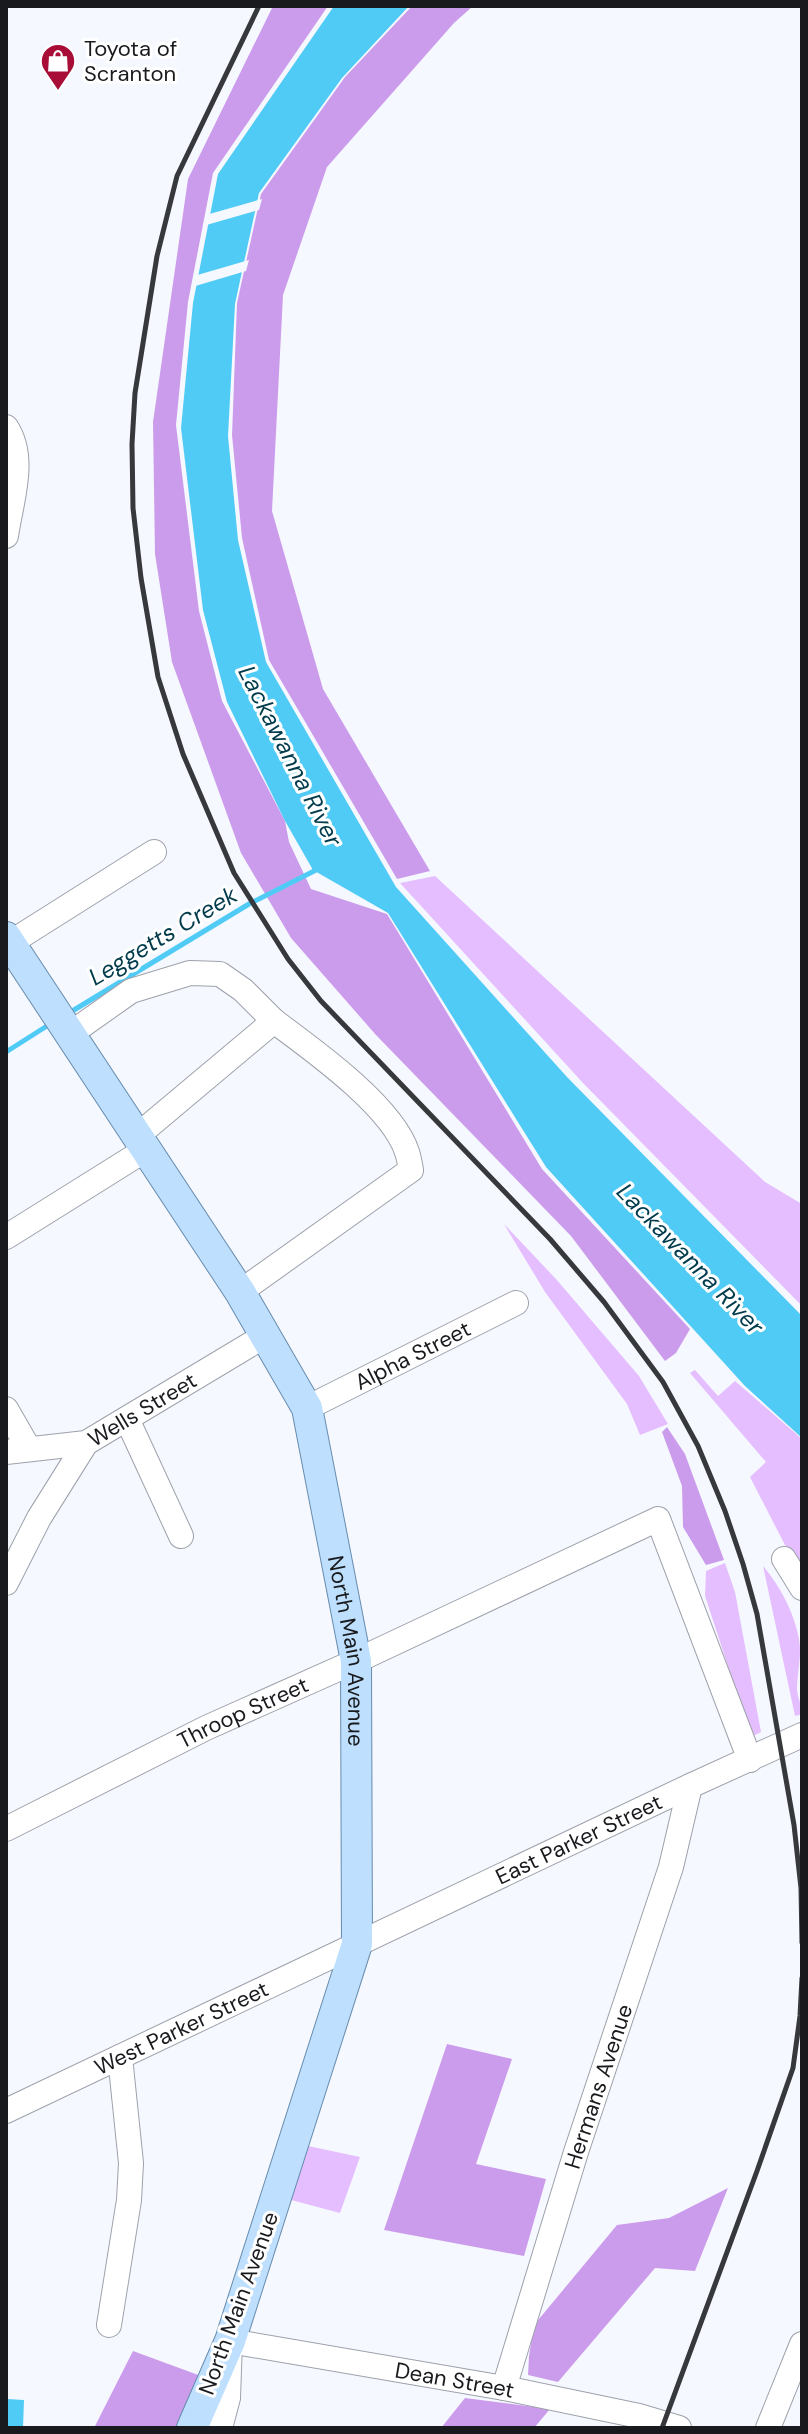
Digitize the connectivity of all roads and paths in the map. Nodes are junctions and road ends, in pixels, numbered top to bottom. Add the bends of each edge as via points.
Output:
1 (6, 427) edge
2 (6, 536) edge
3 (154, 852) dead end
4 (8, 940) edge
5 (274, 1021) junction
6 (69, 1032) junction
7 (141, 1143) junction
8 (6, 1237) edge
9 (240, 1292) junction
10 (516, 1303) dead end
11 (266, 1335) junction
12 (307, 1408) junction
13 (6, 1409) edge
14 (127, 1419) junction
15 (86, 1443) junction
16 (17, 1450) edge
17 (181, 1536) dead end
18 (784, 1559) dead end
19 (6, 1583) edge
20 (802, 1588) edge
21 (356, 1661) junction
22 (802, 1735) edge
23 (750, 1760) junction
24 (690, 1786) junction
25 (6, 1829) edge
26 (357, 1944) junction
27 (120, 2057) junction
28 (6, 2111) edge
29 (109, 2325) dead end
30 (230, 2341) junction
31 (802, 2344) edge
32 (504, 2388) junction
33 (636, 2422) edge
34 (192, 2428) edge
35 (220, 2428) edge
36 (679, 2428) edge
37 (768, 2428) edge

1 - 2 street via 18,455
3 - 4 street
4 - 6 main road, North Main Avenue
5 - 6 street via 220,974 190,973 131,991
5 - 7 street
5 - 9 street via 358,1087 397,1132 411,1170
6 - 7 main road, North Main Avenue
7 - 8 street
7 - 9 main road, North Main Avenue
9 - 11 main road, North Main Avenue
10 - 12 street, Alpha Street
11 - 12 main road, North Main Avenue
11 - 14 street, Wells Street
12 - 21 main road, North Main Avenue
13 - 16 street
14 - 15 street, Wells Street
14 - 17 street
15 - 16 street, Wells Street
15 - 19 street
18 - 20 street
21 - 23 street, Throop Street via 658,1519
21 - 25 street, Throop Street via 206,1728
21 - 26 main road, North Main Avenue
22 - 23 street, East Parker Street
23 - 24 street, East Parker Street
24 - 26 street, East Parker Street
24 - 32 street, Hermans Avenue via 671,1867
26 - 27 street, West Parker Street
26 - 30 main road, North Main Avenue
27 - 28 street, West Parker Street
27 - 29 street via 131,2163
30 - 32 street, Dean Street
30 - 34 main road, North Main Avenue
30 - 35 street via 228,2398
31 - 37 street
32 - 33 street, Dean Street
33 - 36 street, Dean Street

